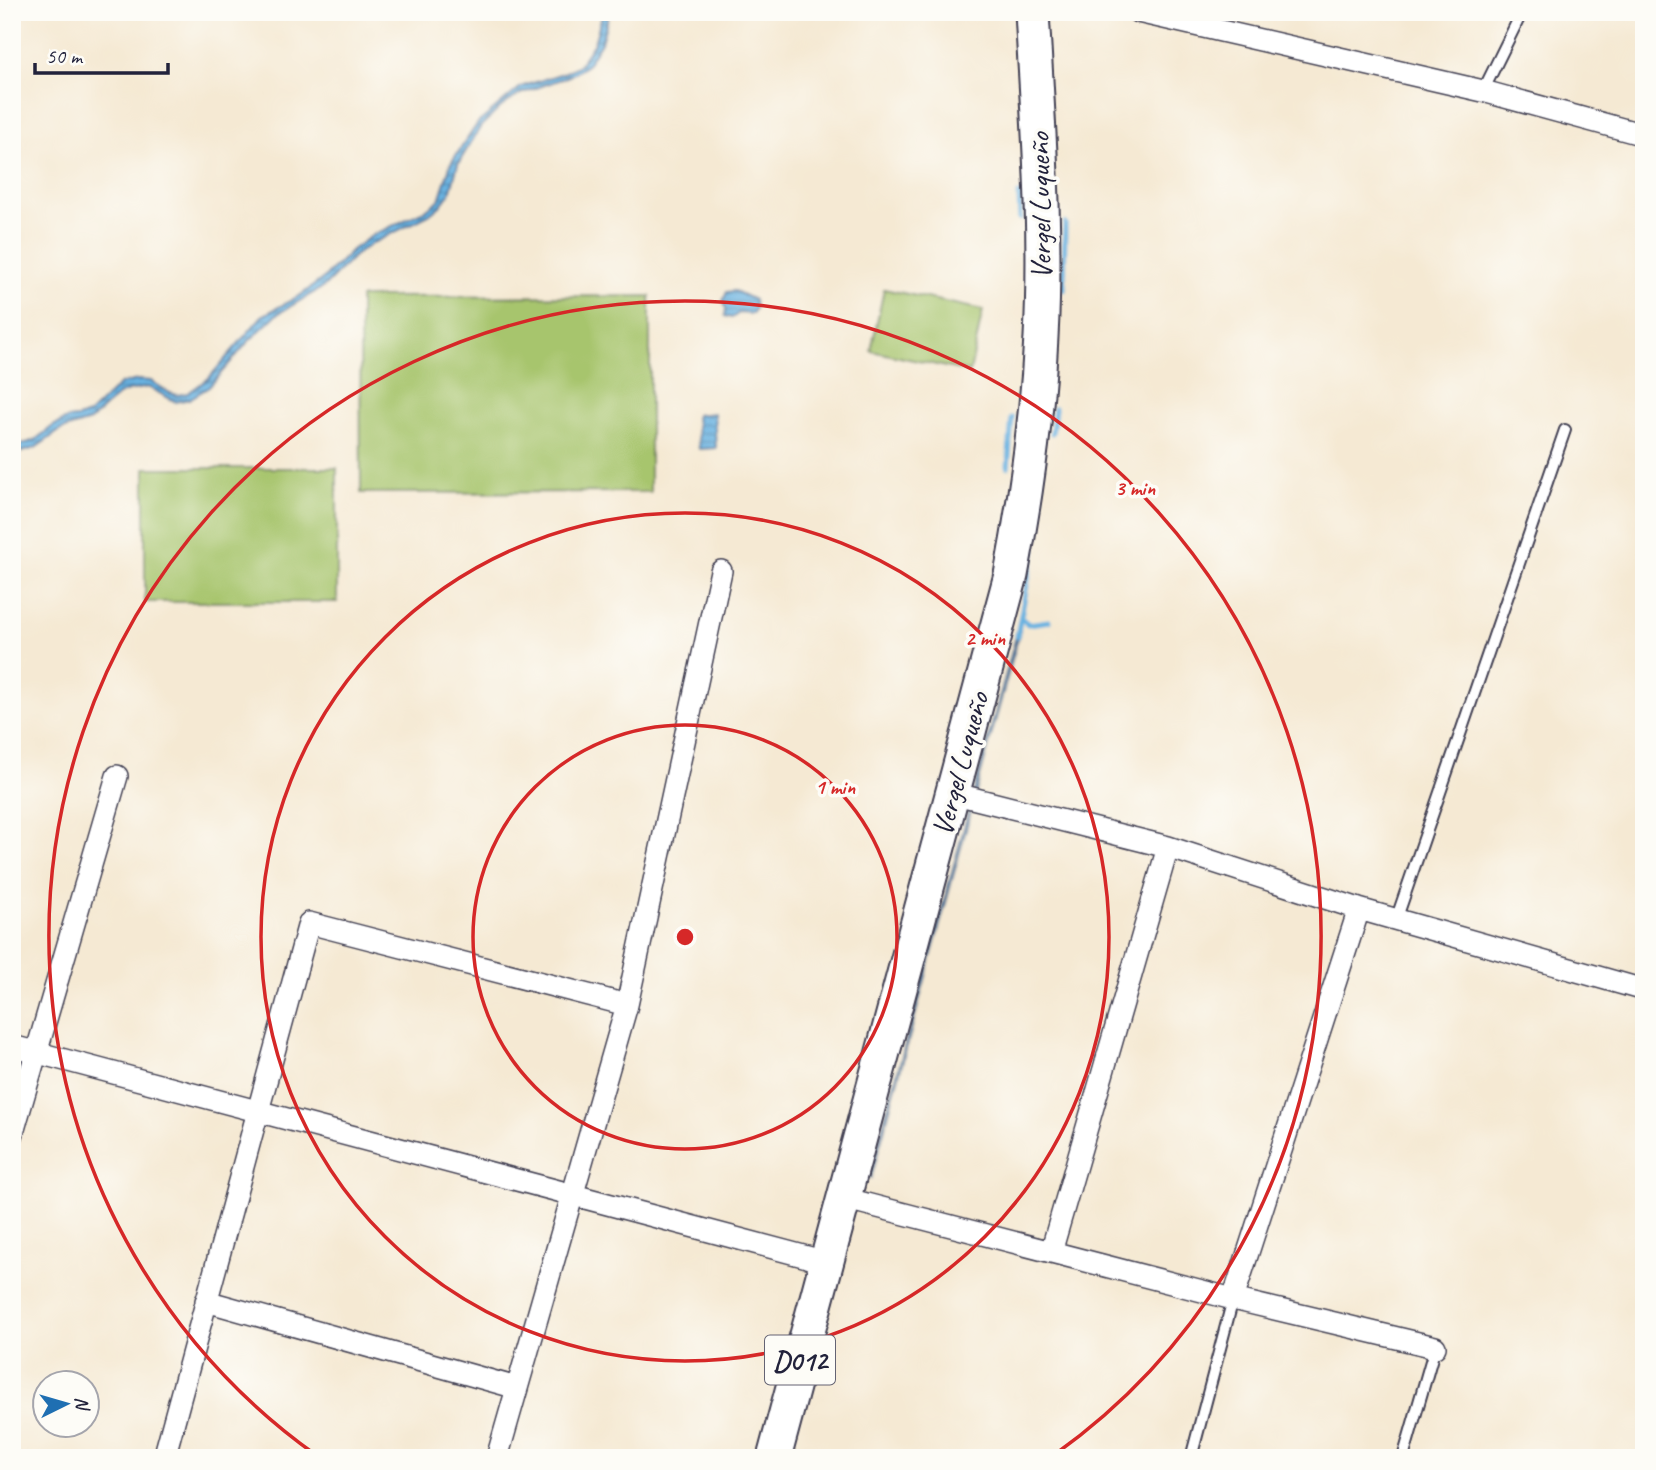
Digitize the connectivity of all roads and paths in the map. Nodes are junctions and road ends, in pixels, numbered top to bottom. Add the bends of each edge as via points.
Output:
1 (1032, 12) edge
2 (1138, 12) edge
3 (1522, 12) edge
4 (1483, 91) junction
5 (1644, 135) edge
6 (1565, 430) dead end
7 (721, 571) dead end
8 (117, 776) dead end
9 (966, 796) junction
10 (1168, 847) junction
11 (1359, 909) junction
12 (1396, 920) junction
13 (1644, 990) edge
14 (627, 1005) junction
15 (12, 1046) edge
16 (37, 1052) junction
17 (258, 1110) junction
18 (12, 1136) edge
19 (572, 1194) junction
20 (843, 1198) junction
21 (1051, 1252) junction
22 (826, 1262) junction
23 (1233, 1299) junction
24 (206, 1301) junction
25 (1435, 1347) joint
26 (517, 1388) junction
27 (164, 1458) edge
28 (497, 1458) edge
29 (774, 1458) edge
30 (1191, 1458) edge
31 (1403, 1458) edge

1 - 9 main road, Vergel Luqueño / D012 via 1043,250 1042,334 1032,455
2 - 4 street
3 - 4 lane
4 - 5 street
6 - 12 lane
7 - 14 street
8 - 16 street
9 - 10 street
9 - 20 main road, Vergel Luqueño / D012
10 - 11 street
10 - 21 street
11 - 12 street
11 - 23 street
12 - 13 street
14 - 17 street via 309,923
14 - 19 street
15 - 16 street
16 - 17 street
16 - 18 street
17 - 19 street
17 - 24 street
19 - 22 street
19 - 26 street
20 - 21 street
20 - 22 main road, Vergel Luqueño / D012
21 - 23 street
22 - 29 main road, Vergel Luqueño / D012
23 - 25 street
23 - 30 lane
24 - 26 street
24 - 27 street
25 - 31 lane
26 - 28 street

